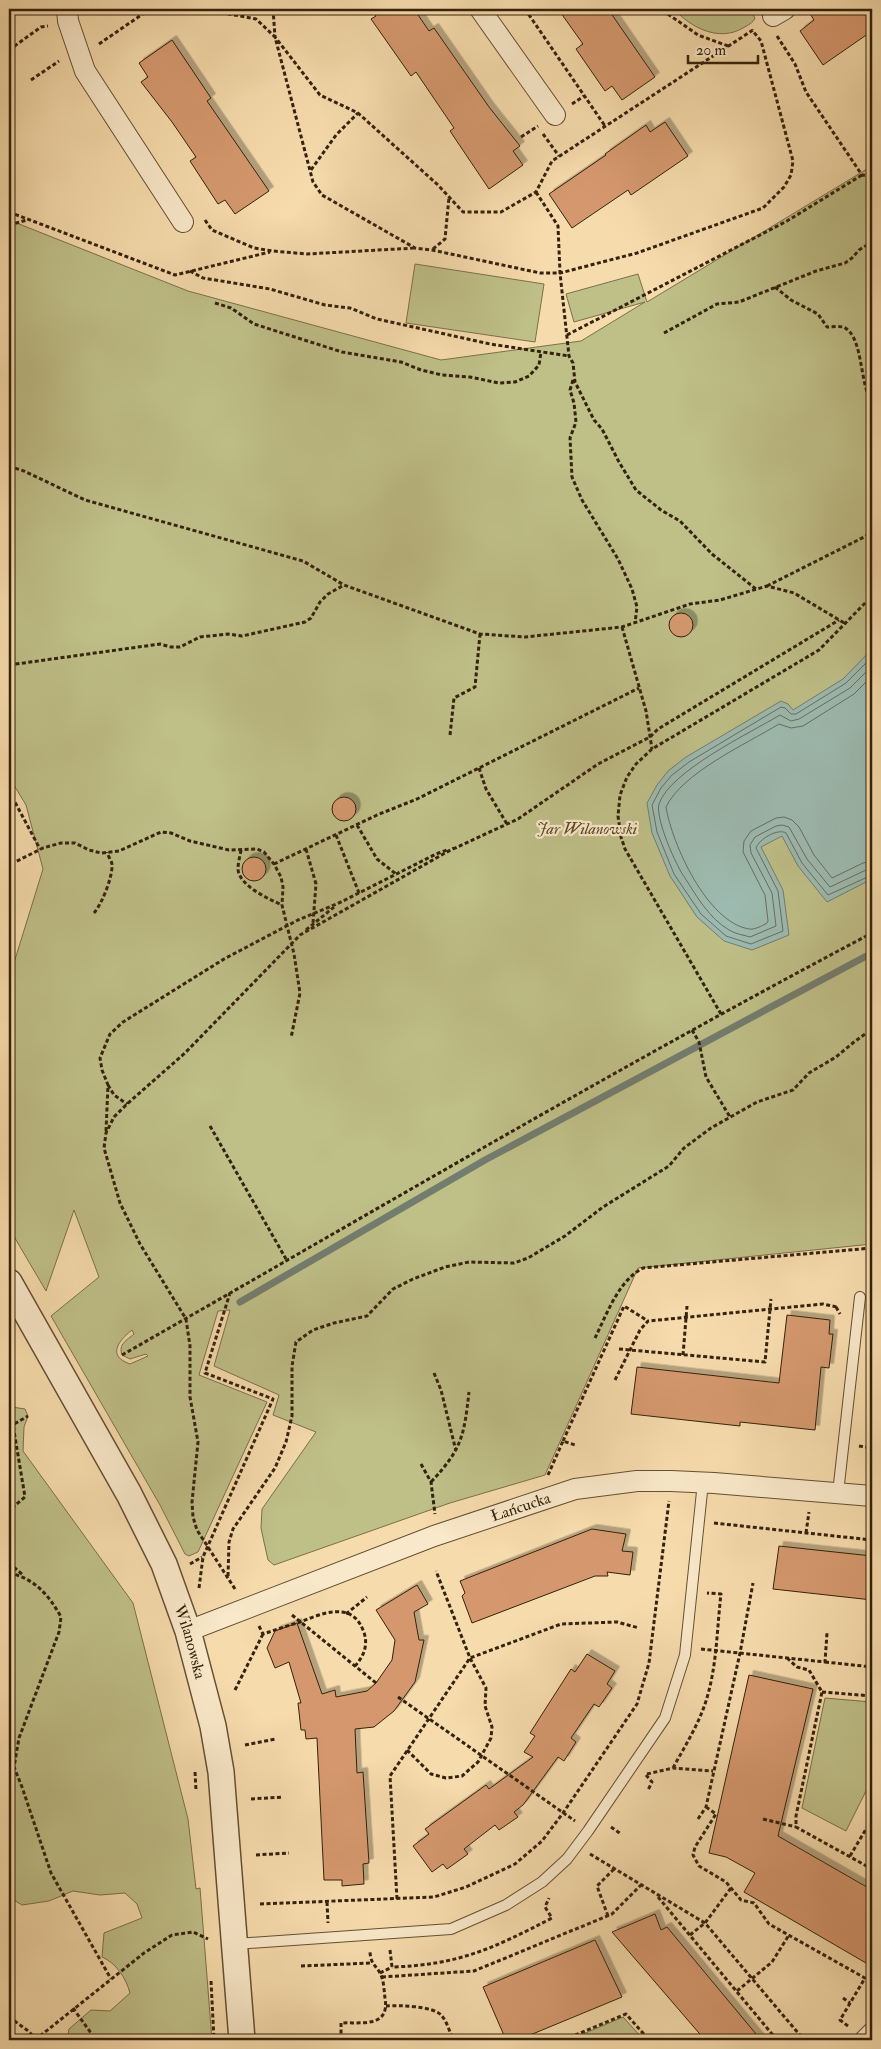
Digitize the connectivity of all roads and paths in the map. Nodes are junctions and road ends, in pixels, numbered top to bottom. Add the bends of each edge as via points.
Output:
1 (67, 9) edge
2 (150, 9) edge
3 (202, 9) edge
4 (273, 9) edge
5 (480, 9) edge
6 (525, 9) edge
7 (664, 9) edge
8 (776, 15) edge
9 (54, 26) dead end
10 (752, 30) junction
11 (275, 37) junction
12 (98, 45) dead end
13 (729, 46) junction
14 (9, 50) edge
15 (65, 58) dead end
16 (31, 80) dead end
17 (358, 113) junction
18 (555, 115) dead end
19 (605, 126) junction
20 (311, 171) junction
21 (862, 175) junction
22 (871, 176) edge
23 (536, 192) junction
24 (449, 196) junction
25 (9, 212) edge
26 (204, 218) dead end
27 (28, 220) junction
28 (183, 222) dead end
29 (9, 225) edge
30 (872, 242) edge
31 (415, 248) junction
32 (432, 250) junction
33 (273, 251) junction
34 (190, 271) junction
35 (560, 273) junction
36 (775, 287) junction
37 (214, 303) dead end
38 (664, 333) dead end
39 (567, 335) junction
40 (541, 352) junction
41 (569, 356) junction
42 (574, 378) junction
43 (872, 401) edge
44 (9, 466) edge
45 (872, 533) edge
46 (344, 585) junction
47 (767, 586) junction
48 (756, 589) junction
49 (872, 596) edge
50 (839, 620) junction
51 (604, 622) dead end
52 (635, 623) junction
53 (846, 624) junction
54 (622, 627) junction
55 (605, 628) junction
56 (540, 629) dead end
57 (480, 634) junction
58 (540, 635) junction
59 (9, 665) edge
60 (639, 688) junction
61 (450, 735) dead end
62 (650, 737) junction
63 (652, 749) junction
64 (479, 768) junction
65 (9, 791) edge
66 (507, 824) junction
67 (357, 825) junction
68 (336, 835) junction
69 (454, 848) junction
70 (40, 849) junction
71 (306, 849) junction
72 (241, 850) junction
73 (107, 852) junction
74 (10, 864) dead end
75 (274, 864) junction
76 (396, 874) junction
77 (359, 892) junction
78 (340, 902) junction
79 (282, 905) junction
80 (94, 913) dead end
81 (316, 913) junction
82 (313, 923) junction
83 (287, 927) junction
84 (872, 934) edge
85 (300, 935) junction
86 (292, 944) junction
87 (721, 1014) junction
88 (872, 1029) edge
89 (692, 1030) junction
90 (291, 1038) dead end
91 (108, 1085) junction
92 (127, 1104) junction
93 (730, 1118) junction
94 (210, 1126) dead end
95 (106, 1133) junction
96 (872, 1248) edge
97 (286, 1259) junction
98 (9, 1282) edge
99 (230, 1293) junction
100 (860, 1296) dead end
101 (771, 1299) dead end
102 (686, 1306) dead end
103 (770, 1310) junction
104 (859, 1310) junction
105 (686, 1317) junction
106 (186, 1319) junction
107 (648, 1321) junction
108 (595, 1338) dead end
109 (619, 1349) dead end
110 (628, 1350) junction
111 (122, 1355) dead end
112 (683, 1355) junction
113 (434, 1374) dead end
114 (615, 1380) dead end
115 (469, 1392) dead end
116 (28, 1416) dead end
117 (11, 1426) edge
118 (563, 1441) junction
119 (575, 1445) dead end
120 (456, 1452) junction
121 (421, 1464) dead end
122 (671, 1481) junction
123 (431, 1482) junction
124 (703, 1482) junction
125 (838, 1493) junction
126 (872, 1496) edge
127 (548, 1498) junction
128 (9, 1514) edge
129 (808, 1516) dead end
130 (710, 1522) dead end
131 (806, 1533) junction
132 (434, 1536) junction
133 (872, 1540) edge
134 (208, 1545) junction
135 (203, 1557) junction
136 (9, 1563) edge
137 (187, 1565) dead end
138 (436, 1571) dead end
139 (9, 1573) edge
140 (23, 1576) junction
141 (228, 1577) junction
142 (753, 1583) dead end
143 (198, 1591) dead end
144 (367, 1597) dead end
145 (249, 1608) junction
146 (346, 1614) junction
147 (294, 1617) dead end
148 (300, 1621) junction
149 (639, 1628) dead end
150 (188, 1631) junction
151 (828, 1633) dead end
152 (686, 1647) junction
153 (740, 1653) junction
154 (470, 1658) junction
155 (787, 1658) junction
156 (824, 1662) junction
157 (355, 1666) junction
158 (872, 1667) edge
159 (376, 1683) dead end
160 (235, 1690) dead end
161 (822, 1692) junction
162 (872, 1696) edge
163 (398, 1697) dead end
164 (429, 1718) junction
165 (276, 1739) dead end
166 (245, 1745) dead end
167 (407, 1750) junction
168 (482, 1754) junction
169 (714, 1771) junction
170 (646, 1774) junction
171 (642, 1779) dead end
172 (648, 1790) dead end
173 (283, 1797) dead end
174 (251, 1799) dead end
175 (706, 1807) junction
176 (564, 1813) junction
177 (763, 1819) dead end
178 (872, 1819) edge
179 (698, 1820) dead end
180 (608, 1826) dead end
181 (796, 1827) junction
182 (588, 1831) junction
183 (621, 1834) dead end
184 (288, 1853) dead end
185 (589, 1853) dead end
186 (256, 1855) dead end
187 (850, 1856) junction
188 (614, 1869) junction
189 (872, 1869) edge
190 (641, 1885) junction
191 (731, 1888) junction
192 (656, 1894) junction
193 (397, 1898) junction
194 (260, 1904) dead end
195 (608, 1916) junction
196 (705, 1923) junction
197 (690, 1935) junction
198 (789, 1935) junction
199 (208, 1939) dead end
200 (236, 1944) junction
201 (370, 1951) dead end
202 (371, 1963) junction
203 (301, 1966) dead end
204 (392, 1967) dead end
205 (381, 1975) junction
206 (865, 1978) junction
207 (111, 1979) junction
208 (752, 1979) junction
209 (872, 1982) edge
210 (737, 1991) junction
211 (843, 1998) dead end
212 (850, 2002) junction
213 (386, 2006) junction
214 (73, 2008) junction
215 (9, 2017) edge
216 (872, 2033) edge
217 (857, 2034) edge
218 (36, 2040) edge
219 (96, 2040) edge
220 (242, 2040) edge
221 (342, 2040) edge
222 (454, 2040) edge
223 (563, 2040) edge
224 (649, 2040) edge
225 (777, 2040) edge
226 (804, 2040) edge

1 - 28 street via 84,71
2 - 12 path
3 - 11 path via 256,19
4 - 11 path
5 - 18 street
6 - 19 path
7 - 13 path via 698,35
8 - 10 path
8 - 21 path via 806,92
9 - 14 path via 41,28
10 - 13 path
10 - 35 path via 761,41 794,161 784,187 763,208 637,253
11 - 17 path via 320,94
11 - 20 path
13 - 19 path
15 - 16 path
17 - 20 path via 336,135
17 - 24 path
19 - 23 path via 552,161
20 - 31 path via 313,182 322,195
21 - 22 path
21 - 39 path via 787,221
23 - 24 path via 501,212 463,212
23 - 35 path via 558,226
24 - 32 path via 445,239
25 - 27 path
26 - 33 path via 212,230 254,248
27 - 29 path
27 - 34 path via 175,275
30 - 36 path via 845,263
31 - 32 path
31 - 33 path via 307,254
32 - 35 path via 540,273
33 - 34 path
34 - 40 path via 203,278 270,288 385,320
35 - 39 path
36 - 38 path via 739,302 717,304
36 - 43 path via 791,300 818,314 827,327 843,327 851,334 862,366 867,395
37 - 40 path via 231,308 254,324 342,352 401,362 442,375 499,383 515,382 529,376 539,365
39 - 41 path
40 - 41 path
41 - 42 path via 573,362
42 - 48 path via 594,420 636,490 680,521 712,554
42 - 52 path via 570,390 576,422 570,438 572,477 632,589 637,607
44 - 46 path via 85,500 302,561
45 - 47 path
46 - 57 path
46 - 59 path via 328,594 305,622 274,630 242,636 200,637 180,647 160,644
47 - 48 path
47 - 50 path via 794,593
48 - 52 path via 720,600 690,604
49 - 53 path
50 - 53 path
50 - 62 path via 658,729
51 - 55 path
52 - 54 path
53 - 63 path via 807,658
54 - 55 path
54 - 60 path
55 - 58 path
56 - 58 path
57 - 58 path
57 - 61 path via 476,687 454,698
60 - 62 path
60 - 64 path
62 - 63 path
62 - 66 path via 598,764
63 - 87 path via 636,764 620,795 621,837
64 - 66 path via 486,789
64 - 67 path
65 - 70 path
66 - 69 path
67 - 68 path
67 - 76 path via 377,859
68 - 71 path
68 - 77 path
69 - 76 path
69 - 85 path
70 - 73 path via 75,843 90,850
70 - 74 path
71 - 75 path
71 - 81 path via 316,884
72 - 73 path via 229,850 161,832 136,845
72 - 75 path via 257,849
72 - 79 path via 238,869 241,880
73 - 80 path via 112,863 110,880
75 - 79 path via 283,887
76 - 77 path
77 - 78 path
78 - 81 path
78 - 82 path
79 - 83 path
81 - 82 path
81 - 83 path
82 - 85 path
83 - 86 path
83 - 91 path via 224,959 115,1029 100,1058
84 - 87 path
85 - 86 path
86 - 90 path via 300,993
86 - 92 path via 185,1053
87 - 89 path
88 - 93 path via 809,1073 794,1090 757,1102
89 - 93 path via 699,1042 706,1077
89 - 97 path
91 - 92 path via 114,1095
91 - 95 path
92 - 95 path via 114,1117
93 - 141 path via 684,1148 669,1166 528,1258 514,1264 469,1262 445,1267 393,1289 367,1316 313,1330 296,1342 292,1366 292,1416 286,1442 275,1468 233,1529 229,1542
94 - 97 path
95 - 106 path via 104,1148 120,1203 140,1244
96 - 108 path via 643,1268 614,1298
97 - 99 path
98 - 150 street, Wilanowska via 129,1494 164,1564
99 - 106 path
99 - 134 path via 205,1372 273,1399
100 - 104 lane
101 - 103 path
102 - 105 path
103 - 104 path via 823,1304
103 - 105 path
103 - 112 path via 765,1362
104 - 125 lane
105 - 107 path
105 - 112 path
106 - 111 path
106 - 134 path via 190,1346 190,1397 198,1442 192,1502 197,1530
107 - 110 path
107 - 118 path via 624,1306
109 - 110 path
110 - 112 path
110 - 114 path
113 - 120 path
115 - 120 path via 466,1419
116 - 117 path
117 - 128 path via 25,1497
118 - 119 path
118 - 127 path via 548,1475
120 - 123 path
121 - 123 path
122 - 124 street, Łańcucka
122 - 127 street, Łańcucka via 637,1481 584,1488
122 - 176 path via 649,1663 637,1704
123 - 132 path
124 - 125 street, Łańcucka
124 - 152 lane
125 - 126 street, Łańcucka
127 - 132 street, Łańcucka
129 - 131 path
130 - 131 path
131 - 133 path
132 - 145 street, Łańcucka
134 - 135 path
134 - 141 path
135 - 137 path
135 - 143 path
136 - 140 path
138 - 154 path
139 - 140 path
140 - 207 path via 45,1593 61,1617 59,1632 19,1738 14,1767 50,1873
141 - 145 path
142 - 153 path
144 - 146 path
145 - 150 street, Łańcucka
146 - 148 path via 332,1611
146 - 157 path via 358,1622 366,1639 362,1658
147 - 148 path
148 - 157 path
148 - 160 path via 262,1633
149 - 154 path via 617,1622 561,1624
150 - 200 street, Wilanowska via 213,1726 221,1772
151 - 156 path
152 - 153 path
152 - 182 lane via 665,1718
153 - 155 path
153 - 169 path
154 - 164 path
154 - 168 path via 486,1688 485,1706 492,1727 491,1738
155 - 156 path
155 - 161 path via 797,1667 809,1670
156 - 158 path
157 - 159 path
161 - 162 path
161 - 181 path
163 - 164 path
164 - 167 path
164 - 168 path
165 - 166 path
167 - 168 path via 432,1774 446,1778 462,1776
167 - 193 path via 390,1776
168 - 176 path
169 - 170 path via 673,1768
169 - 175 path
170 - 171 path
170 - 172 path via 652,1782
173 - 174 path
175 - 179 path
175 - 191 path via 717,1813 695,1847 694,1855 699,1866
176 - 182 path
176 - 193 path via 542,1841 515,1864 466,1887 434,1897
177 - 181 path
178 - 187 path
180 - 183 path
181 - 187 path
182 - 200 lane via 567,1859 542,1882 506,1905 451,1929
184 - 186 path
185 - 188 path
187 - 189 path
188 - 190 path
188 - 195 path via 597,1886
190 - 192 path
190 - 195 path
191 - 196 path
191 - 198 path via 741,1900 754,1903 770,1924
192 - 196 path
192 - 197 path
193 - 194 path
195 - 205 path via 474,1971
196 - 197 path
196 - 208 path
197 - 210 path
198 - 206 path
198 - 208 path via 772,1962
199 - 207 path via 193,1932 172,1935
200 - 220 street, Wilanowska
201 - 202 path
202 - 203 path
202 - 205 path
204 - 205 path
205 - 213 path
206 - 209 path
206 - 212 path
207 - 214 path
208 - 210 path
208 - 226 path
210 - 225 path
211 - 212 path
212 - 217 path via 840,2020
213 - 221 path via 385,2014 376,2021 341,2023
213 - 222 path via 432,2010 441,2014
214 - 218 path
214 - 219 path
215 - 218 path
216 - 217 street
223 - 224 path via 626,2014

